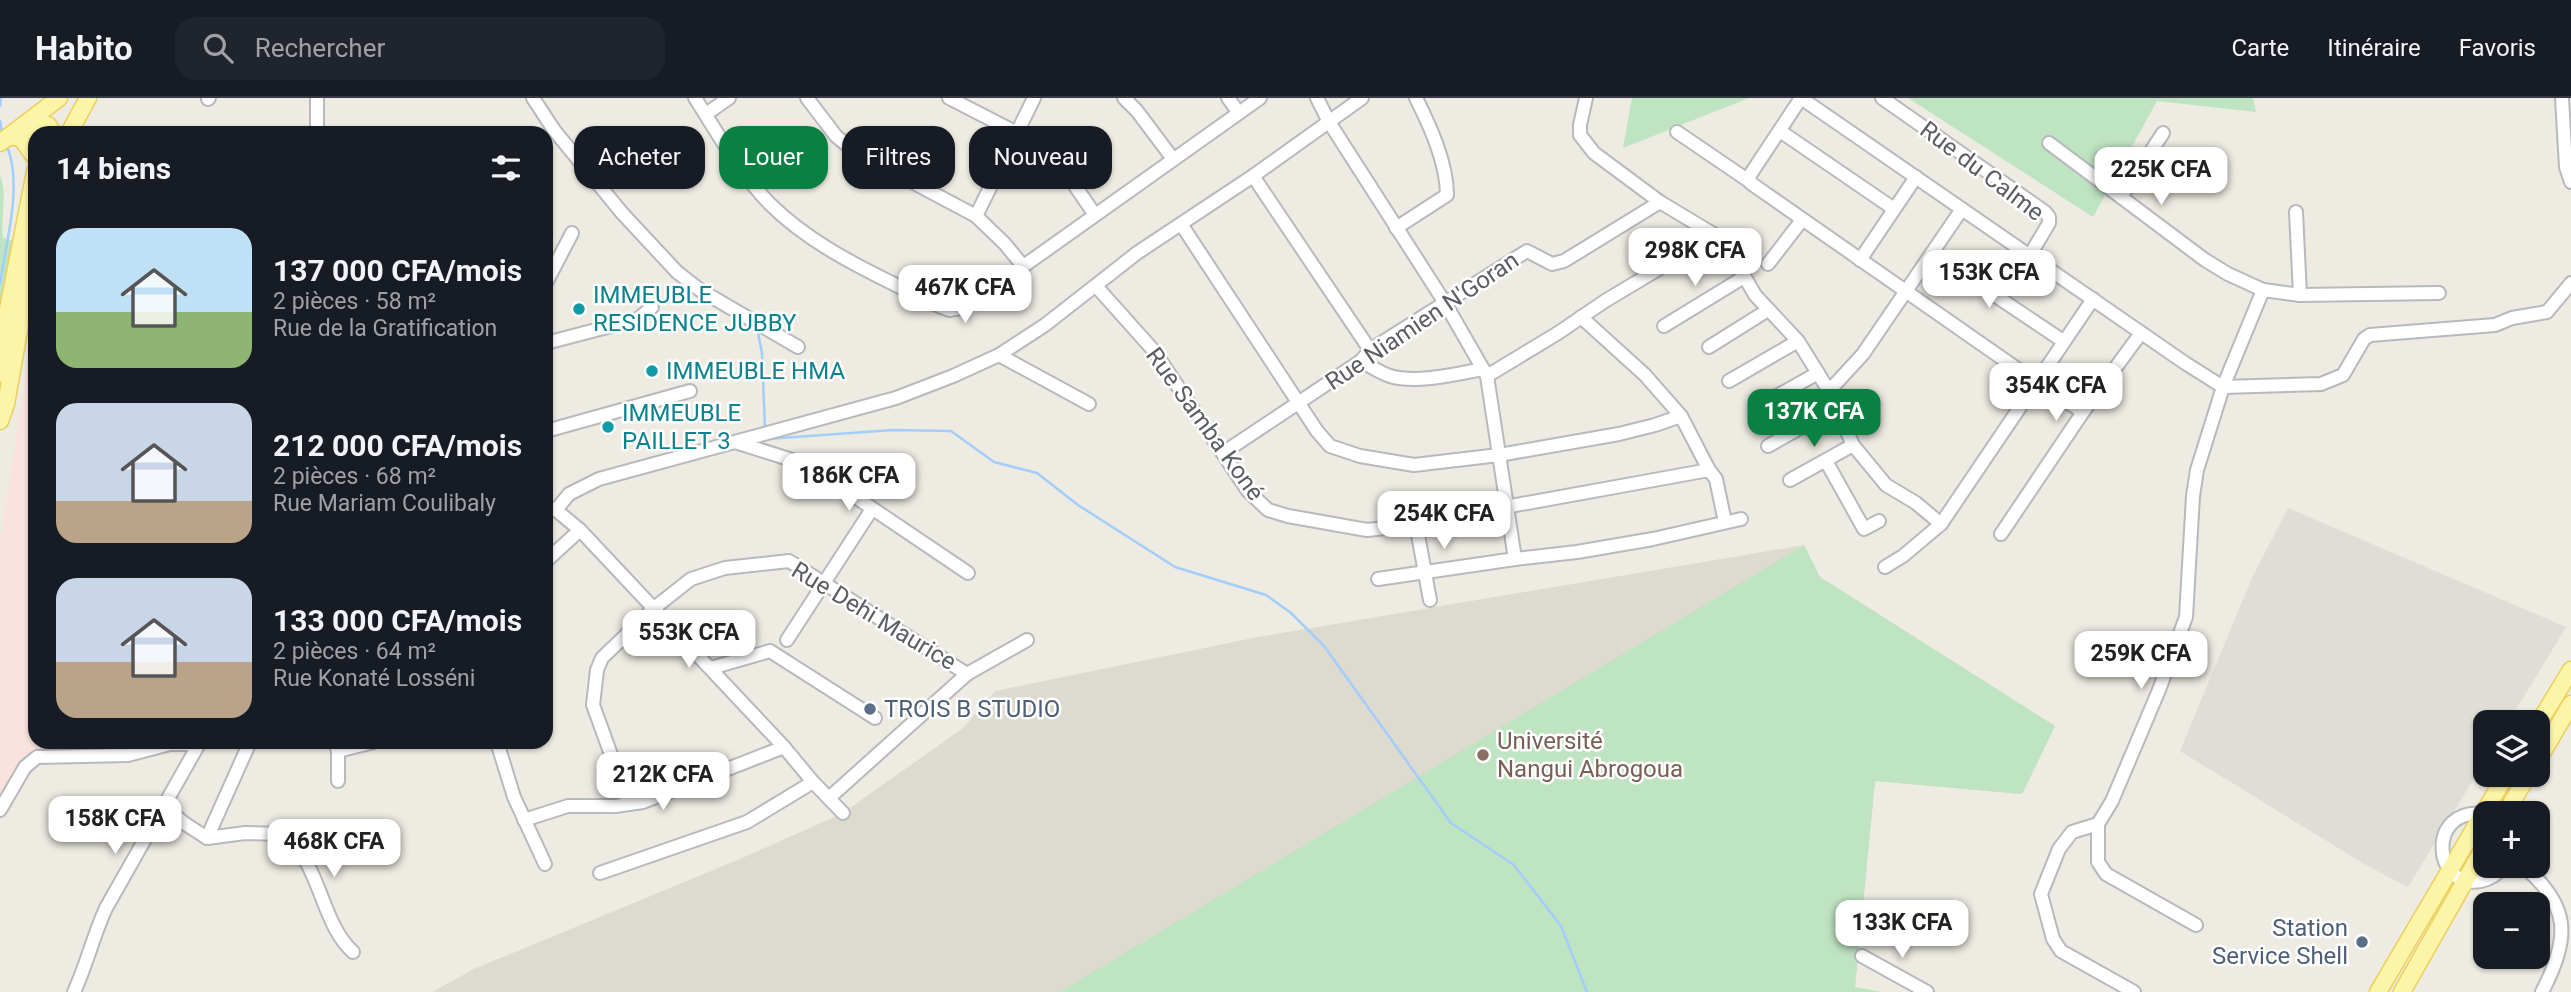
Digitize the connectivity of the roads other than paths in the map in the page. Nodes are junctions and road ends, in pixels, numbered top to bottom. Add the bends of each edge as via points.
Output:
1 (59, 98) edge
2 (88, 98) edge
3 (317, 98) edge
4 (533, 98) edge
5 (695, 98) edge
6 (729, 98) edge
7 (807, 98) edge
8 (949, 98) edge
9 (1034, 98) edge
10 (1124, 98) edge
11 (1228, 98) edge
12 (1260, 98) edge
13 (1317, 98) edge
14 (1362, 98) edge
15 (1416, 98) edge
16 (1586, 98) edge
17 (1801, 98) edge
18 (1882, 98) edge
19 (2562, 98) edge
20 (1238, 113) junction
21 (706, 114) junction
22 (1329, 122) junction
23 (73, 125) edge
24 (35, 126) edge
25 (317, 126) edge
26 (551, 126) edge
27 (1003, 126) edge
28 (1020, 126) edge
29 (553, 128) edge
30 (1780, 131) junction
31 (1677, 132) dead end
32 (2163, 133) dead end
33 (2049, 143) dead end
34 (1173, 159) junction
35 (1253, 176) junction
36 (1916, 177) junction
37 (1749, 181) junction
38 (2571, 182) edge
39 (989, 189) edge
40 (1077, 189) edge
41 (2121, 197) junction
42 (1660, 202) junction
43 (28, 208) edge
44 (1894, 209) junction
45 (1962, 209) junction
46 (2296, 212) dead end
47 (1095, 215) junction
48 (976, 216) junction
49 (1802, 220) junction
50 (1181, 224) junction
51 (1396, 228) junction
52 (572, 233) dead end
53 (1715, 235) junction
54 (1932, 253) junction
55 (2030, 255) junction
56 (1860, 260) junction
57 (1768, 264) dead end
58 (1024, 266) junction
59 (553, 270) edge
60 (1744, 277) junction
61 (28, 280) edge
62 (2571, 283) edge
63 (1096, 286) junction
64 (2263, 290) junction
65 (1906, 292) junction
66 (2440, 293) dead end
67 (2300, 295) junction
68 (2093, 299) junction
69 (1445, 303) junction
70 (652, 307) dead end
71 (1768, 310) junction
72 (1581, 317) junction
73 (1664, 326) dead end
74 (2141, 333) junction
75 (553, 341) edge
76 (1798, 341) junction
77 (2063, 341) junction
78 (798, 347) dead end
79 (1709, 347) dead end
80 (1370, 350) junction
81 (999, 355) junction
82 (1361, 361) junction
83 (1485, 373) junction
84 (1818, 373) junction
85 (0, 374) edge
86 (1729, 381) dead end
87 (2036, 382) junction
88 (2223, 387) junction
89 (690, 391) dead end
90 (1829, 391) junction
91 (1766, 402) dead end
92 (1299, 403) junction
93 (1089, 404) dead end
94 (1837, 407) junction
95 (2083, 412) junction
96 (1681, 416) junction
97 (0, 421) edge
98 (553, 429) edge
99 (734, 442) junction
100 (1853, 445) junction
101 (1768, 446) dead end
102 (1223, 453) junction
103 (1499, 455) junction
104 (1826, 461) junction
105 (1709, 470) junction
106 (1790, 480) dead end
107 (553, 507) edge
108 (1508, 508) junction
109 (872, 509) junction
110 (553, 510) edge
111 (1741, 519) dead end
112 (1879, 521) dead end
113 (1725, 522) junction
114 (1416, 524) junction
115 (1941, 524) junction
116 (580, 530) junction
117 (2001, 534) dead end
118 (553, 555) edge
119 (1515, 559) junction
120 (1885, 567) dead end
121 (1425, 571) junction
122 (968, 573) dead end
123 (1378, 579) dead end
124 (823, 582) junction
125 (1430, 600) dead end
126 (653, 609) junction
127 (787, 640) dead end
128 (1027, 640) dead end
129 (710, 668) junction
130 (2571, 670) edge
131 (967, 674) junction
132 (2571, 704) edge
133 (2547, 710) edge
134 (876, 718) dead end
135 (2550, 740) edge
136 (784, 747) junction
137 (151, 749) edge
138 (196, 749) edge
139 (247, 749) edge
140 (337, 749) edge
141 (499, 749) edge
142 (338, 781) dead end
143 (813, 782) junction
144 (829, 798) junction
145 (629, 804) junction
146 (163, 805) junction
147 (0, 810) edge
148 (843, 813) dead end
149 (2473, 813) edge
150 (524, 820) junction
151 (2098, 824) junction
152 (2473, 831) edge
153 (285, 834) junction
154 (208, 838) junction
155 (375, 849) dead end
156 (545, 864) dead end
157 (2473, 865) edge
158 (2449, 869) junction
159 (600, 873) dead end
160 (2491, 878) edge
161 (2538, 878) edge
162 (2464, 880) junction
163 (2196, 925) dead end
164 (353, 952) dead end
165 (1862, 956) dead end
166 (74, 992) edge
167 (1927, 992) edge
168 (2134, 992) edge
169 (2378, 992) edge
170 (2402, 992) edge
171 (2542, 992) edge

1 - 24 main road
2 - 23 main road
3 - 25 street
4 - 26 street
5 - 21 street
6 - 21 street
7 - 48 street via 836,136 854,151
8 - 27 street
9 - 28 street
10 - 34 street
11 - 20 street
12 - 20 street
13 - 22 street
14 - 22 street
15 - 51 street via 1443,169 1447,195
16 - 42 street via 1580,135 1594,153
17 - 30 street
17 - 36 street
18 - 55 street, Rue du Calme via 2045,212 2049,223
19 - 38 street
20 - 34 street
21 - 58 street via 752,183 782,214 858,267 939,306 950,310 966,306
22 - 35 street
22 - 51 street
29 - 78 street via 677,272
30 - 37 street
30 - 44 street
31 - 37 street
32 - 41 street
33 - 41 street
34 - 47 street
35 - 50 street
35 - 80 street
36 - 44 street
36 - 45 street
37 - 49 street
39 - 48 street
40 - 47 street
41 - 64 street via 2205,260
42 - 53 street
42 - 69 street, Rue Niamien N'Goran via 1564,261 1552,264 1527,251
43 - 85 main road
44 - 56 street
45 - 54 street
45 - 55 street
46 - 67 street
47 - 58 street
48 - 58 street
49 - 56 street
49 - 57 street
50 - 63 street
50 - 92 street
51 - 69 street
52 - 59 street
53 - 60 street
53 - 72 street
54 - 65 street
54 - 77 street
55 - 68 street
56 - 65 street
60 - 71 street
60 - 73 street
61 - 97 main road
62 - 88 street via 2547,312 2537,316 2495,325 2370,335 2343,375 2321,384
63 - 81 street
63 - 102 street, Rue Samba Koné via 1154,351
64 - 67 street
64 - 88 street
65 - 87 street
65 - 90 street via 1863,354
66 - 67 street
68 - 74 street
68 - 77 street
69 - 80 street, Rue Niamien N'Goran
69 - 83 street
70 - 75 street via 638,319
71 - 76 street
71 - 79 street
72 - 83 street
72 - 96 street via 1645,375
74 - 88 street
74 - 95 street
76 - 84 street
76 - 86 street
77 - 87 street
80 - 82 street, Rue Niamien N'Goran
81 - 93 street
81 - 99 street via 897,398
82 - 83 street via 1399,378
82 - 92 street, Rue Niamien N'Goran
83 - 103 street
84 - 90 street
84 - 91 street
87 - 95 street
87 - 115 street
88 - 151 street via 2197,470 2186,617 2123,776
89 - 98 street
90 - 94 street
92 - 102 street, Rue Niamien N'Goran
92 - 103 street via 1330,446 1360,456 1414,465
94 - 100 street
94 - 101 street
95 - 117 street
96 - 103 street via 1619,434
96 - 105 street
99 - 107 street via 599,479
99 - 109 street via 808,466
100 - 104 street
100 - 115 street via 1886,485
102 - 114 street, Rue Samba Koné via 1248,491 1268,510 1367,530
103 - 108 street
104 - 106 street
104 - 112 street via 1864,528
105 - 108 street, Rue Samba Koné
105 - 113 street via 1716,480
108 - 114 street, Rue Samba Koné
108 - 119 street
109 - 122 street
109 - 124 street
110 - 116 street
111 - 113 street
113 - 119 street via 1653,539
114 - 121 street
115 - 120 street
116 - 118 street
116 - 126 street
119 - 121 street
121 - 123 street
121 - 125 street
124 - 126 street, Rue Dehi Maurice via 789,561 725,568 691,579
124 - 127 street
124 - 131 street, Rue Dehi Maurice
126 - 129 street
126 - 145 street, Rue Dehi Maurice via 601,658 597,670 593,705
128 - 131 street, Rue Dehi Maurice
129 - 134 street via 770,651
129 - 136 street
130 - 133 main road
131 - 144 street
132 - 135 main road
136 - 143 street
136 - 145 street
137 - 147 street via 128,755 37,757
138 - 146 street
139 - 154 street
140 - 142 street
141 - 150 street
143 - 144 street
143 - 159 street via 747,822
144 - 148 street
145 - 150 street via 568,806
146 - 154 street
146 - 166 street via 96,929
149 - 158 street via 2456,819 2446,829 2442,856
150 - 156 street
151 - 163 street via 2098,862 2106,874
151 - 168 street via 2072,832 2059,849 2040,894 2053,939 2062,951
152 - 158 main road
153 - 154 street
153 - 155 street
153 - 164 street via 315,876 341,941
157 - 162 main road
158 - 162 street
158 - 169 main road
160 - 162 street
161 - 171 street via 2561,909 2563,929 2562,949
162 - 170 main road
165 - 167 street

